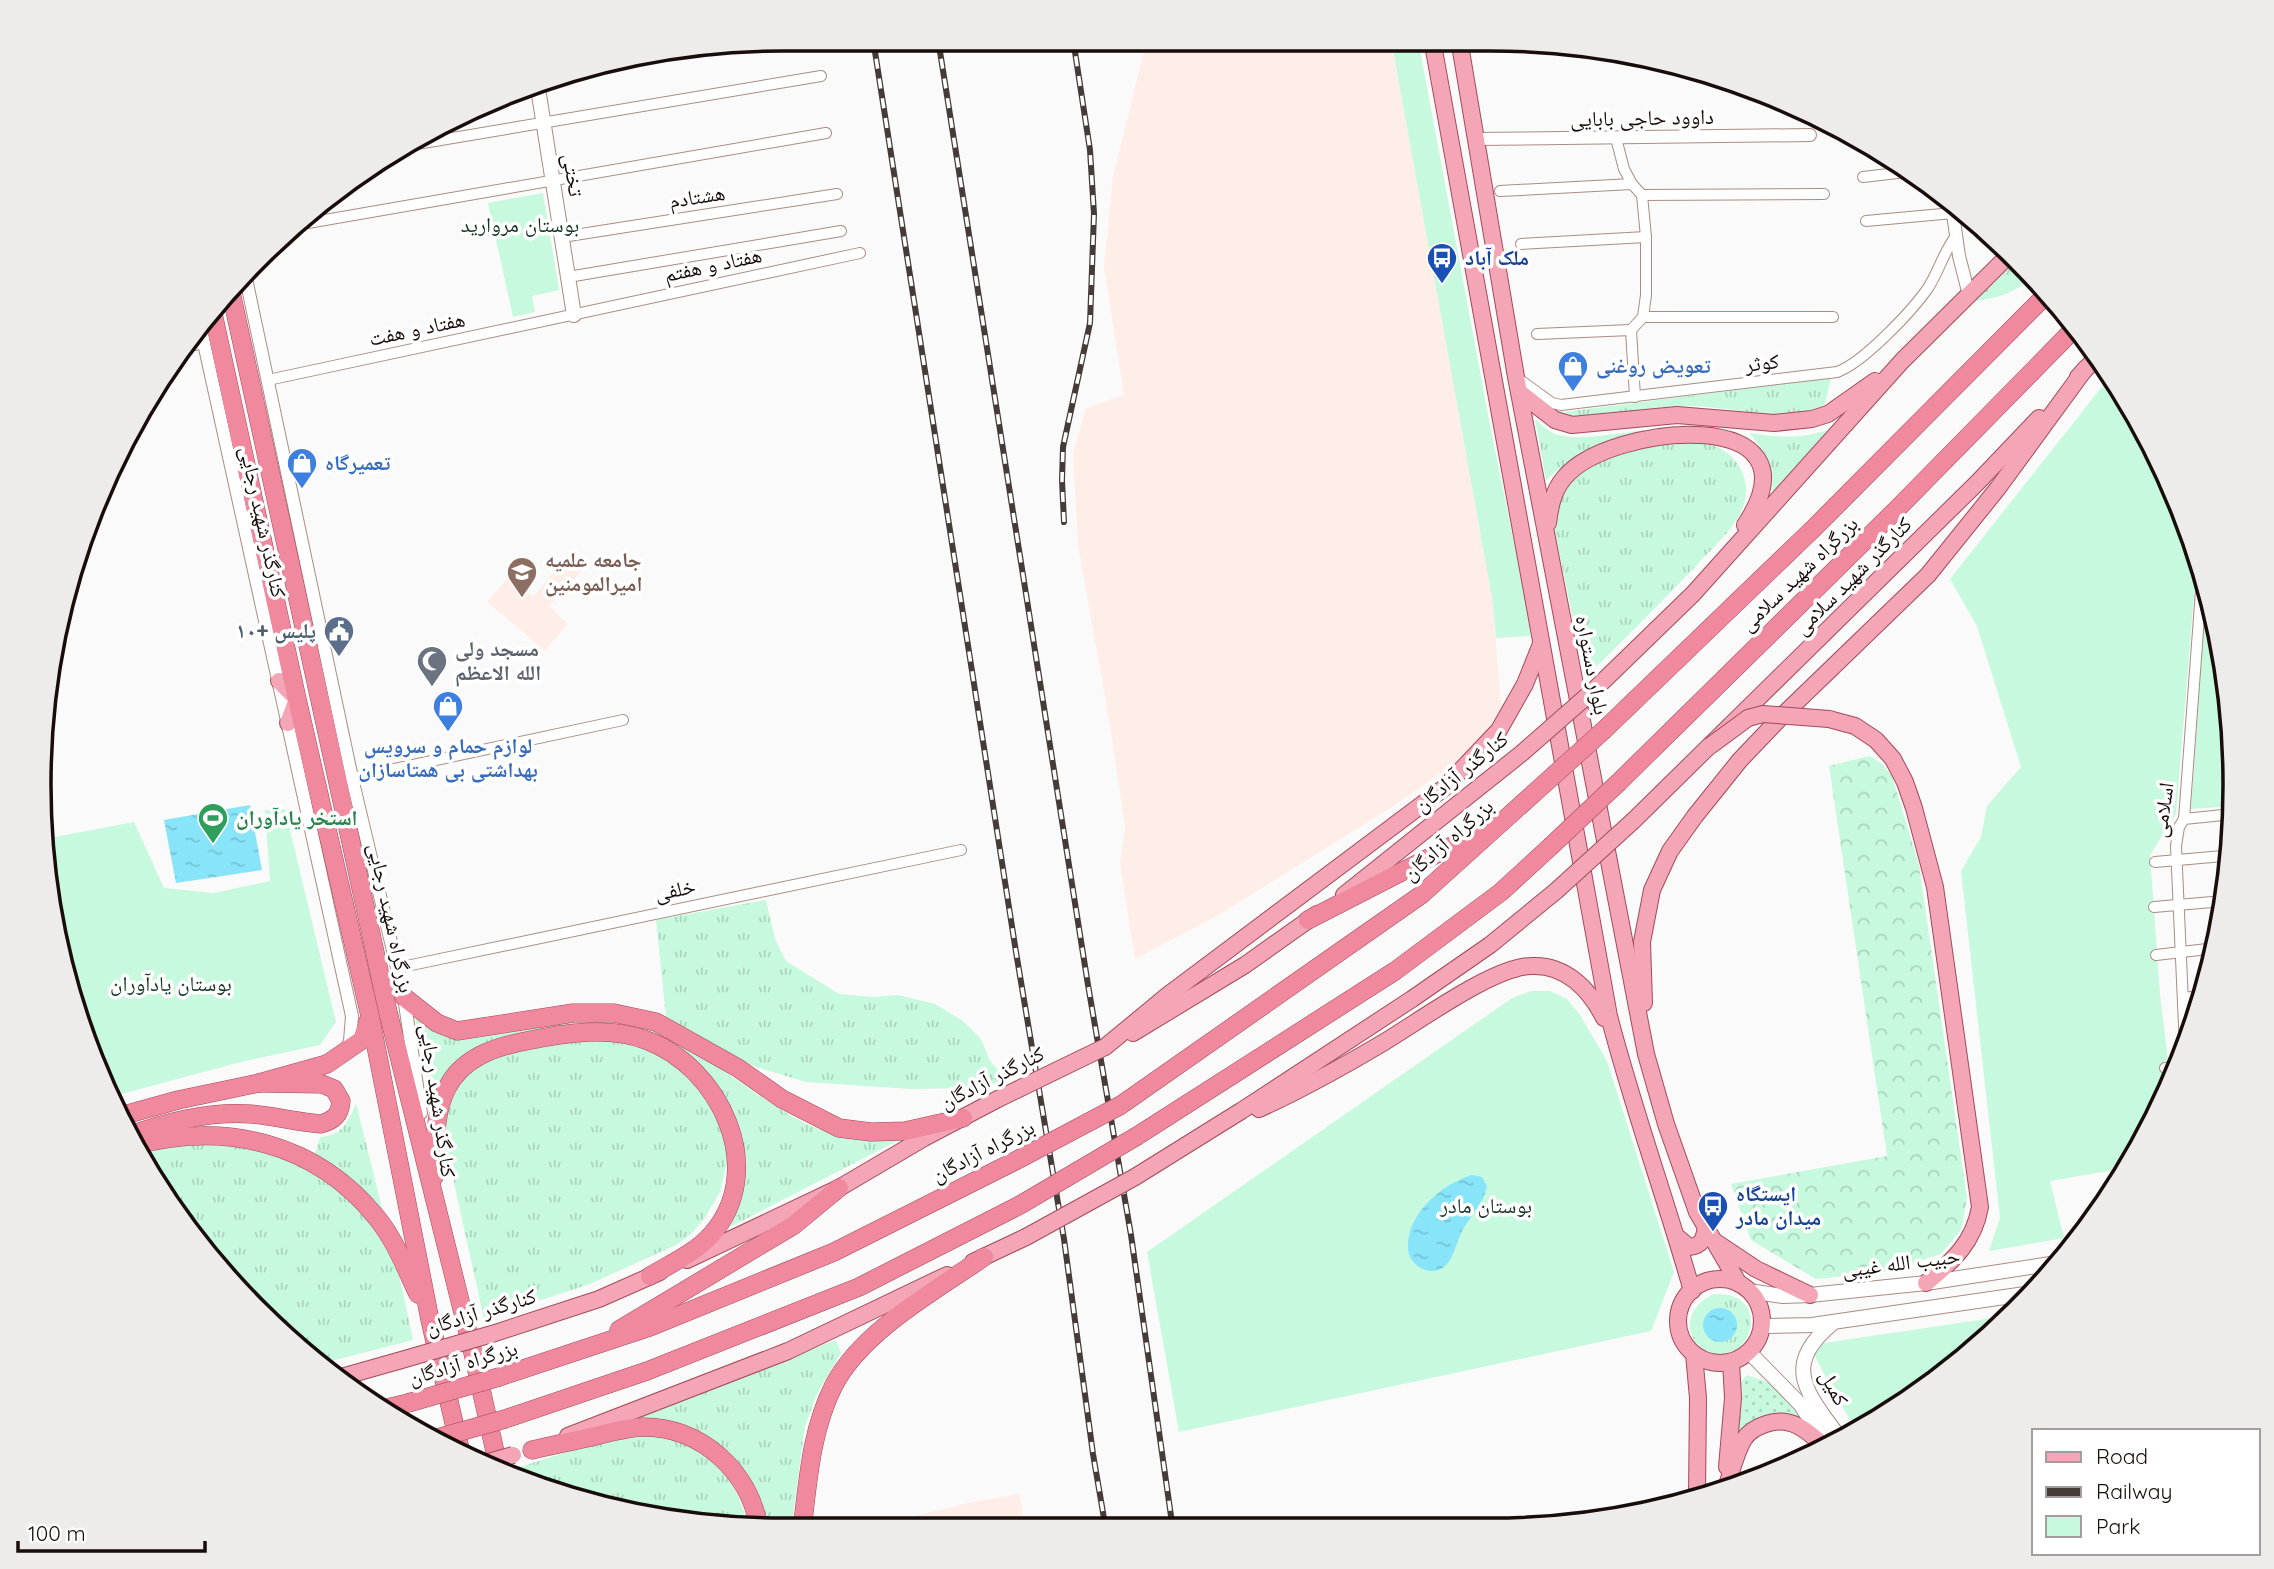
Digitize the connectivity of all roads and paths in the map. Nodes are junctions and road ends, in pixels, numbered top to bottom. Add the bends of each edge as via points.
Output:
1 (1434, 51) edge
2 (1461, 51) edge
3 (821, 76) dead end
4 (539, 94) edge
5 (543, 121) junction
6 (826, 133) dead end
7 (1810, 135) dead end
8 (1616, 138) junction
9 (1475, 139) junction
10 (433, 141) edge
11 (1896, 173) edge
12 (1863, 177) dead end
13 (553, 181) junction
14 (1632, 184) junction
15 (1500, 191) dead end
16 (837, 194) dead end
17 (1824, 194) dead end
18 (1642, 195) junction
19 (1946, 211) edge
20 (1953, 216) edge
21 (1866, 221) dead end
22 (314, 222) edge
23 (841, 231) dead end
24 (1956, 236) junction
25 (562, 237) junction
26 (1646, 237) junction
27 (1521, 244) dead end
28 (860, 253) dead end
29 (2003, 261) edge
30 (568, 277) junction
31 (248, 286) edge
32 (1969, 295) junction
33 (2041, 300) edge
34 (232, 302) edge
35 (574, 315) junction
36 (1643, 317) junction
37 (1833, 317) dead end
38 (215, 323) edge
39 (1631, 330) junction
40 (1536, 334) dead end
41 (2069, 335) edge
42 (203, 337) edge
43 (204, 343) junction
44 (197, 344) edge
45 (1902, 361) junction
46 (2090, 364) edge
47 (2085, 369) junction
48 (268, 380) junction
49 (1518, 384) junction
50 (1635, 397) junction
51 (1546, 536) junction
52 (1693, 594) junction
53 (2200, 603) edge
54 (1541, 644) junction
55 (279, 681) junction
56 (297, 699) junction
57 (623, 720) dead end
58 (288, 723) junction
59 (1710, 746) junction
60 (345, 779) junction
61 (1533, 794) joint
62 (2222, 815) edge
63 (1510, 816) junction
64 (2184, 819) junction
65 (961, 850) dead end
66 (2219, 856) edge
67 (2177, 859) junction
68 (2155, 862) dead end
69 (2213, 902) edge
70 (2179, 904) junction
71 (2154, 908) dead end
72 (1308, 920) junction
73 (2204, 949) edge
74 (2181, 952) junction
75 (2156, 955) dead end
76 (397, 968) junction
77 (404, 997) junction
78 (2191, 997) edge
79 (2183, 998) junction
80 (370, 1016) junction
81 (2184, 1020) edge
82 (1614, 1036) junction
83 (1105, 1047) junction
84 (344, 1054) junction
85 (1646, 1054) junction
86 (259, 1083) junction
87 (129, 1114) edge
88 (963, 1118) junction
89 (139, 1132) edge
90 (1206, 1133) junction
91 (145, 1144) edge
92 (839, 1188) junction
93 (432, 1194) junction
94 (1709, 1234) junction
95 (1677, 1237) junction
96 (984, 1257) junction
97 (2043, 1265) edge
98 (650, 1276) junction
99 (1926, 1283) junction
100 (1744, 1287) junction
101 (1692, 1291) junction
102 (1810, 1295) junction
103 (2015, 1295) edge
104 (430, 1320) junction
105 (1834, 1322) junction
106 (1762, 1326) junction
107 (587, 1349) junction
108 (1749, 1352) junction
109 (1694, 1354) junction
110 (1731, 1362) junction
111 (349, 1375) edge
112 (395, 1406) edge
113 (1835, 1431) edge
114 (446, 1435) edge
115 (1822, 1439) edge
116 (1818, 1441) edge
117 (458, 1442) edge
118 (532, 1450) junction
119 (497, 1459) edge
120 (498, 1459) edge
121 (1727, 1478) edge
122 (1729, 1478) edge
123 (1698, 1487) edge
124 (756, 1517) edge
125 (803, 1518) edge

1 - 54 main road
2 - 9 main road, بلوار دستواره
3 - 5 street
4 - 5 main road, تختی
5 - 10 street
5 - 13 main road, تختی
6 - 13 street
7 - 8 street, داوود حاجی بابایی
8 - 9 street, داوود حاجی بابایی
8 - 14 street
9 - 49 main road, بلوار دستواره
11 - 12 street
13 - 22 street
13 - 25 main road, تختی
14 - 15 street
14 - 18 street
16 - 25 street, هشتادم
17 - 18 street
18 - 26 street
19 - 21 street
20 - 24 street
23 - 30 street
24 - 32 street
24 - 50 street, کوثر via 1926,290 1844,370
25 - 30 main road, تختی
26 - 27 street
26 - 36 street
28 - 35 street, هفتاد و هفتم
29 - 32 main road
30 - 35 main road, تختی
31 - 48 street, کنارگذر شهید رجایی
32 - 45 main road
33 - 61 highway, بزرگراه شهید سلامی, bridge via 1815,527
34 - 60 highway, بزرگراه شهید رجایی
35 - 48 street, هفتاد و هفت
36 - 37 street
36 - 39 street
38 - 56 highway, بزرگراه شهید رجایی
39 - 40 street
39 - 50 street
41 - 114 highway, بزرگراه شهید سلامی, bridge via 1619,782 1501,892 1395,971 1020,1205 859,1287 660,1366
42 - 43 street, کنارگذر شهید رجایی
43 - 44 street
43 - 55 street, کنارگذر شهید رجایی
45 - 49 main road via 1828,414 1793,422 1677,415 1573,425 1555,420
45 - 52 main road
46 - 47 main road, کنارگذر شهید سلامی
47 - 59 main road, کنارگذر شهید سلامی via 1977,483
47 - 85 main road via 1928,575 1740,760 1670,851 1653,890 1642,942
48 - 60 street, کنارگذر شهید رجایی
49 - 50 street, کوثر via 1557,405
49 - 51 main road, بلوار دستواره
51 - 52 main road via 1554,495 1563,478 1590,458 1635,442 1680,435 1731,439 1747,446 1757,459 1762,488 1743,528
51 - 85 main road, بلوار دستواره
52 - 72 main road, کنارگذر آزادگان, bridge via 1522,753
53 - 64 street, اسلامی
54 - 82 main road
54 - 83 main road via 1499,730 1444,788
55 - 56 main road
55 - 58 street, کنارگذر شهید رجایی
56 - 58 main road
56 - 80 highway, بزرگراه شهید رجایی
57 - 60 street
58 - 84 street, کنارگذر شهید رجایی via 352,1016 351,1041
59 - 90 main road, کنارگذر شهید سلامی, bridge via 1556,891 1490,945
59 - 99 main road, bridge via 1748,718 1763,714 1829,719 1855,726 1876,740 1893,759 1910,795 1935,887 1980,1207 1971,1238 1953,1261
60 - 76 street, کنارگذر شهید رجایی
60 - 93 highway, بزرگراه شهید رجایی via 388,1012
61 - 63 highway, بزرگراه آزادگان
62 - 64 street
63 - 72 highway
63 - 107 highway, بزرگراه آزادگان, bridge via 1421,895 1121,1105 834,1252
64 - 67 street, اسلامی via 2179,827
65 - 76 street, خلفی
66 - 67 street
67 - 68 street
67 - 70 street, اسلامی
69 - 70 street
70 - 71 street
70 - 74 street, اسلامی
72 - 83 main road, کنارگذر آزادگان via 1234,972
73 - 74 street
74 - 75 street
74 - 79 street, اسلامی
76 - 77 street, کنارگذر شهید رجایی
77 - 88 highway via 437,1023 457,1031 583,1012 634,1015 656,1022 839,1128 905,1131
77 - 93 street, کنارگذر شهید رجایی
78 - 79 street
79 - 81 street, اسلامی
80 - 84 highway via 362,1040
80 - 104 highway, بزرگراه شهید رجایی
82 - 90 main road via 1597,1003 1580,983 1558,970 1532,965 1504,971 1285,1097
82 - 95 main road
83 - 88 main road, کنارگذر آزادگان, bridge
84 - 86 highway via 327,1064
85 - 94 main road, بلوار دستواره via 1666,1124
86 - 87 highway
86 - 89 highway via 322,1084 334,1089 341,1101 338,1114 321,1124 221,1114
88 - 92 main road, کنارگذر آزادگان
90 - 96 main road, bridge via 1135,1177
91 - 104 highway via 202,1135 263,1143 306,1158 345,1184 379,1220
92 - 98 main road, کنارگذر آزادگان
92 - 107 highway via 794,1225
93 - 98 highway via 441,1103 453,1078 472,1060 552,1035 615,1033 647,1040 678,1056 711,1089 731,1128 736,1174 727,1208 709,1237
93 - 119 highway, بزرگراه شهید رجایی
94 - 95 main road via 1689,1247
94 - 100 main road, بلوار دستواره
94 - 102 main road via 1756,1269
95 - 101 main road
96 - 118 main road via 788,1351
96 - 125 highway via 898,1317 853,1358 835,1384 818,1425
97 - 99 main road, حبیب الله غیبی
98 - 111 main road, کنارگذر آزادگان, bridge via 599,1299
99 - 102 main road, حبیب الله غیبی
100 - 101 main road via 1714,1280
100 - 102 main road, حبیب الله غیبی via 1783,1296
100 - 106 main road via 1757,1301
101 - 109 main road via 1678,1322 1681,1336
103 - 105 main road
104 - 117 highway, بزرگراه شهید رجایی
105 - 106 main road
105 - 113 main road, کمیل via 1810,1347 1802,1376
106 - 108 main road
107 - 112 highway, بزرگراه آزادگان, bridge
108 - 110 main road
108 - 115 main road via 1800,1404
109 - 110 main road via 1711,1362
109 - 123 main road
110 - 121 main road
116 - 122 main road via 1794,1423 1770,1422 1743,1441
118 - 120 main road, bridge
118 - 124 highway via 628,1429 676,1433 710,1449 739,1476

